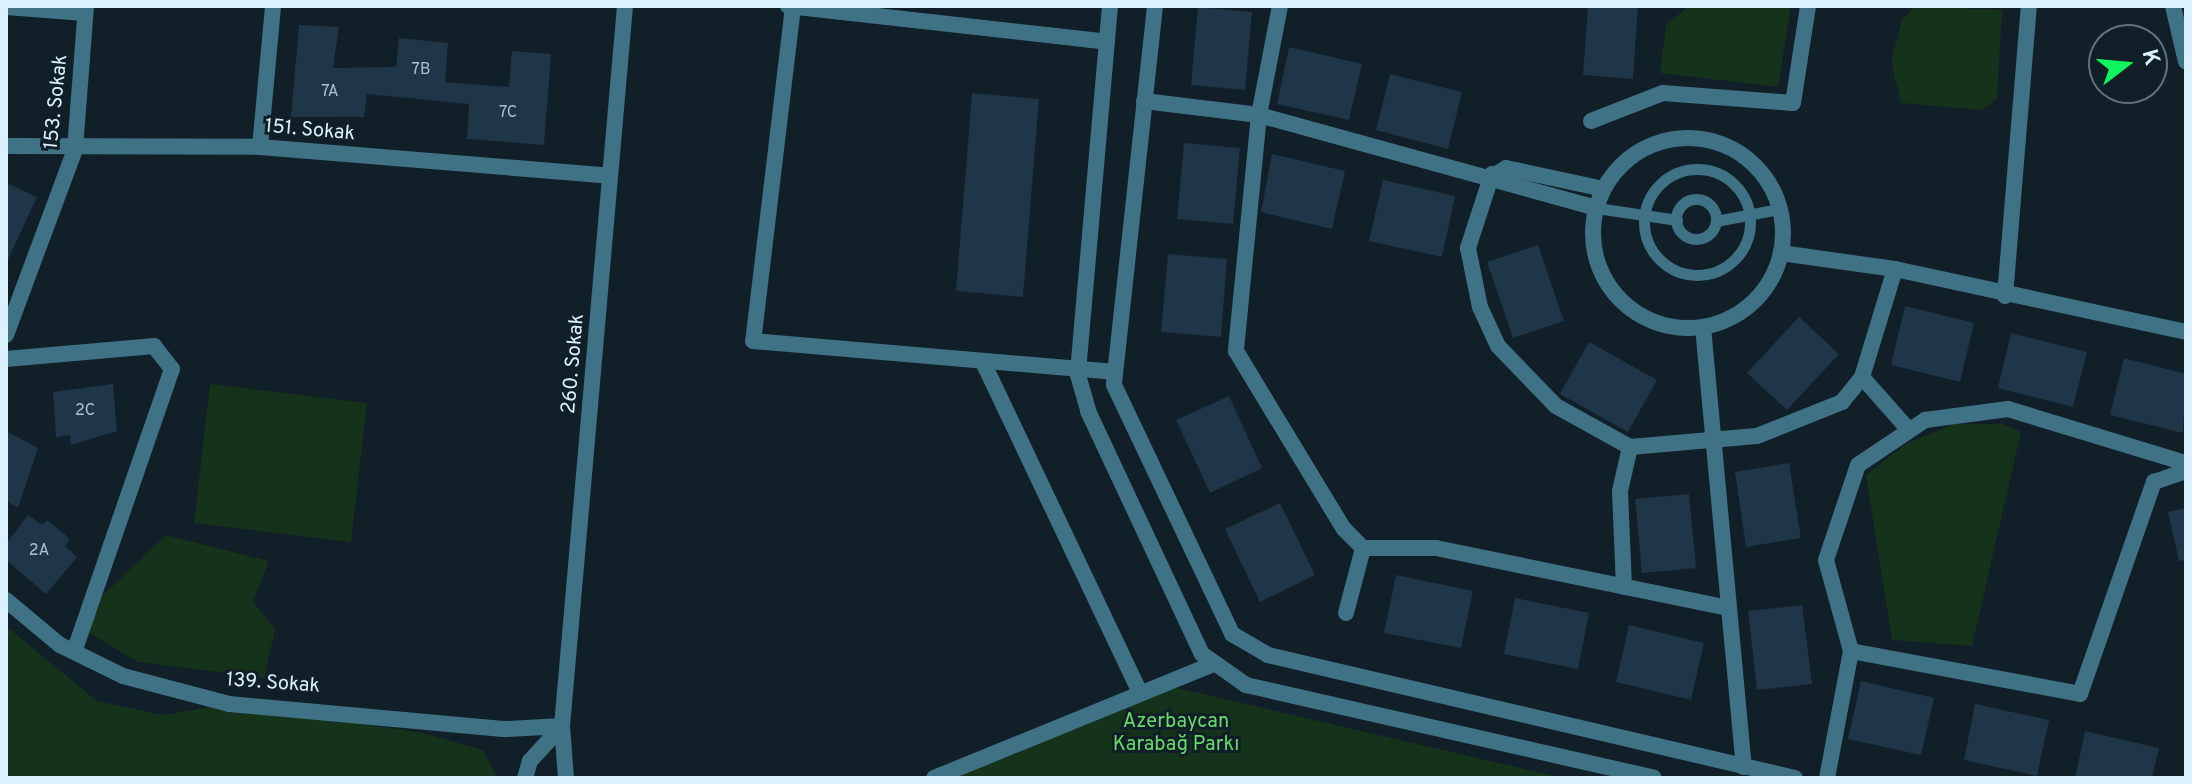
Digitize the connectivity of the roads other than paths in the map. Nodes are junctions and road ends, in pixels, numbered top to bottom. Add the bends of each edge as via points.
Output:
1 (273, 6) edge
2 (625, 6) edge
3 (791, 6) edge
4 (1110, 6) edge
5 (1155, 6) edge
6 (1280, 6) edge
7 (1808, 6) edge
8 (2029, 6) edge
9 (2173, 6) edge
10 (6, 7) edge
11 (85, 10) edge
12 (1107, 42) junction
13 (2186, 62) edge
14 (1144, 101) junction
15 (1259, 115) junction
16 (1591, 121) dead end
17 (6, 146) edge
18 (260, 147) junction
19 (75, 149) junction
20 (1494, 175) junction
21 (610, 176) junction
22 (1604, 189) junction
23 (1597, 208) junction
24 (1779, 209) junction
25 (1644, 215) junction
26 (1750, 215) junction
27 (1677, 220) junction
28 (1716, 221) junction
29 (1781, 253) junction
30 (1895, 269) junction
31 (2005, 296) junction
32 (1703, 327) junction
33 (2186, 332) edge
34 (6, 335) edge
35 (6, 359) edge
36 (983, 362) junction
37 (1078, 371) junction
38 (1113, 372) junction
39 (1862, 377) junction
40 (1908, 429) junction
41 (1713, 444) junction
42 (1630, 447) junction
43 (2186, 463) edge
44 (2186, 471) edge
45 (1363, 548) junction
46 (1624, 587) junction
47 (6, 600) edge
48 (1728, 608) junction
49 (1346, 613) dead end
50 (1851, 651) junction
51 (74, 652) junction
52 (1211, 665) junction
53 (1140, 693) junction
54 (562, 726) junction
55 (1744, 767) junction
56 (525, 778) edge
57 (566, 778) edge
58 (934, 778) edge
59 (1654, 778) edge
60 (1795, 778) edge
61 (1827, 778) edge

1 - 18 street
2 - 21 street, 260. Sokak
3 - 12 street
3 - 36 street via 753,341
4 - 12 street
5 - 14 street
6 - 15 street
7 - 16 street via 1793,103 1663,93
8 - 31 street
9 - 13 street
10 - 11 street
11 - 19 street, 153. Sokak
12 - 37 street
14 - 15 street
14 - 38 street
15 - 20 street
15 - 45 street via 1236,351 1344,529
17 - 19 street, 151. Sokak
18 - 19 street, 151. Sokak
18 - 21 street, 151. Sokak
19 - 34 street, 153. Sokak
20 - 22 street via 1506,168
20 - 23 street via 1504,185
20 - 42 street via 1468,248 1480,307 1498,346 1556,406
21 - 54 street, 260. Sokak
22 - 23 street
22 - 24 street via 1644,148 1696,138 1746,157
23 - 25 lane
23 - 32 street via 1593,236 1610,287 1651,321
24 - 26 lane
24 - 29 street
25 - 26 lane via 1661,182 1699,169 1737,187
25 - 26 lane via 1658,260 1693,276 1736,259
25 - 27 lane
26 - 28 lane
27 - 28 lane via 1696,239
27 - 28 lane via 1686,202 1700,200
29 - 30 street
29 - 32 street via 1745,310
30 - 31 street
30 - 39 street
31 - 33 street
32 - 41 street
35 - 51 street via 154,346 172,369
36 - 37 street
36 - 53 street
37 - 38 street
37 - 52 street via 1088,411
38 - 55 street via 1121,410 1207,591 1240,643
39 - 40 street
39 - 41 street via 1842,402 1815,417
40 - 43 street via 1925,420 2008,409
40 - 50 street via 1858,465 1836,519 1828,589
41 - 42 street
41 - 48 street
42 - 46 street via 1620,491
44 - 50 street via 2154,482 2080,694
45 - 46 street via 1436,548
45 - 49 street
46 - 48 street
47 - 51 street, 139. Sokak
48 - 55 street
50 - 61 street
51 - 54 street, 139. Sokak via 123,676 229,704 506,729
52 - 53 street
52 - 59 street via 1246,685
53 - 58 street
54 - 56 street via 530,761
54 - 57 street, 260. Sokak
55 - 60 street

